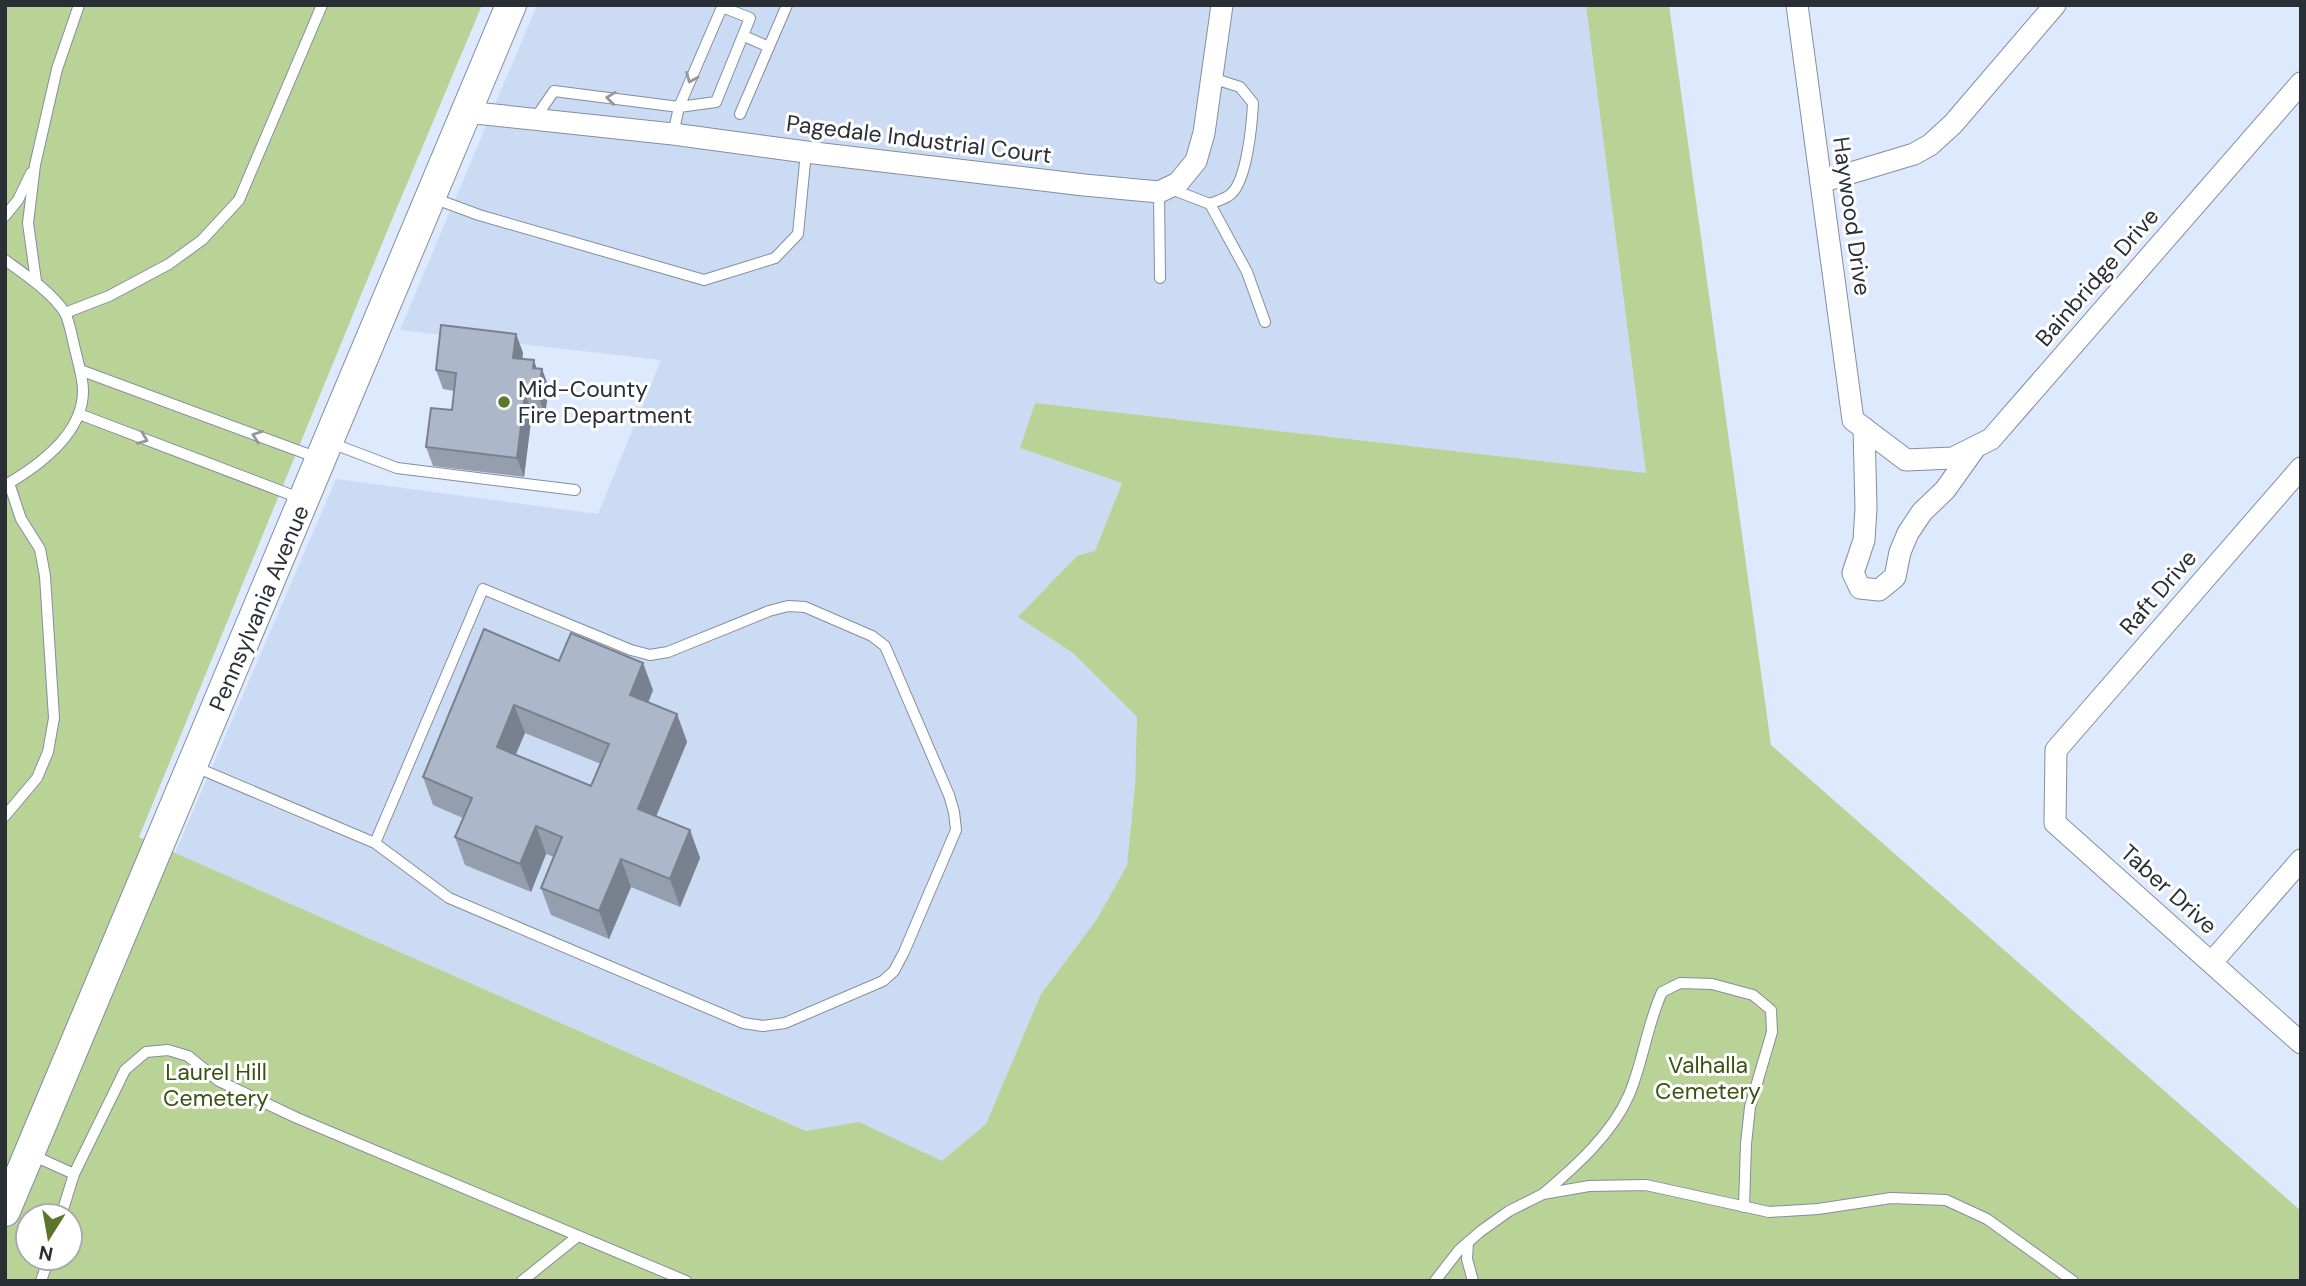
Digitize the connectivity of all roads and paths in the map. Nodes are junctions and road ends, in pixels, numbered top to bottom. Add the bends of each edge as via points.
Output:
1 (79, 5) edge
2 (322, 5) edge
3 (511, 5) edge
4 (787, 5) edge
5 (1222, 5) edge
6 (1797, 5) edge
7 (2055, 5) edge
8 (722, 6) edge
9 (744, 36) junction
10 (769, 47) junction
11 (1212, 78) junction
12 (2301, 83) edge
13 (679, 107) junction
14 (466, 112) junction
15 (740, 114) dead end
16 (534, 120) junction
17 (673, 134) junction
18 (806, 152) junction
19 (35, 165) junction
20 (1821, 182) junction
21 (1164, 190) junction
22 (430, 197) junction
23 (1210, 204) junction
24 (5, 216) edge
25 (5, 260) edge
26 (1160, 278) dead end
27 (36, 281) junction
28 (65, 313) junction
29 (1265, 322) dead end
30 (80, 370) junction
31 (79, 414) junction
32 (1864, 428) junction
33 (1976, 446) junction
34 (325, 451) junction
35 (1906, 460) joint
36 (2301, 468) edge
37 (7, 483) edge
38 (575, 490) dead end
39 (304, 500) junction
40 (2056, 750) joint
41 (193, 766) junction
42 (5, 816) edge
43 (375, 844) junction
44 (2301, 860) edge
45 (2212, 962) junction
46 (2301, 1044) edge
47 (30, 1154) junction
48 (74, 1174) junction
49 (1543, 1194) junction
50 (65, 1202) edge
51 (1744, 1207) junction
52 (5, 1211) edge
53 (578, 1236) junction
54 (1468, 1242) junction
55 (522, 1281) edge
56 (686, 1281) edge
57 (1435, 1281) edge
58 (1473, 1281) edge
59 (2073, 1281) edge

1 - 19 lane via 57,69
2 - 28 lane via 239,200 202,240 169,264
3 - 14 street, Pennsylvania Avenue
4 - 10 lane
5 - 11 street
6 - 20 street, Haywood Drive
7 - 20 street via 1930,145
8 - 9 lane via 750,18
8 -> 13 lane
9 - 10 lane
9 - 13 lane via 716,102
10 - 15 lane
11 - 21 street via 1196,161 1178,183
11 - 23 lane via 1240,87 1253,103 1242,174 1231,194
12 - 33 street, Bainbridge Drive via 1991,439
13 -> 16 lane via 554,91
13 - 17 lane
14 - 16 street, Pagedale Industrial Court
14 - 22 street, Pennsylvania Avenue
16 - 17 street, Pagedale Industrial Court
17 - 18 street, Pagedale Industrial Court
18 - 21 street, Pagedale Industrial Court via 1084,186
18 - 22 lane via 798,234 775,258 704,280
19 - 24 lane
19 - 27 lane via 28,223
20 - 32 street, Haywood Drive via 1853,419
21 - 23 lane
21 - 26 lane
22 - 34 street, Pennsylvania Avenue
23 - 29 lane via 1247,272
25 - 27 lane
27 - 28 lane
28 - 30 lane
30 - 31 lane
34 -> 30 lane
31 - 37 lane via 57,447
31 -> 39 lane
32 - 33 street, Haywood Drive via 1864,540 1853,573 1860,588 1879,590 1895,577 1908,533
32 - 35 street, Haywood Drive
33 - 35 street, Bainbridge Drive via 1953,458
34 - 38 lane via 397,468
34 - 39 street, Pennsylvania Avenue
36 - 40 street, Raft Drive
37 - 42 lane via 21,519 40,549 46,576 54,718 37,778
39 - 41 street, Pennsylvania Avenue
40 - 45 street, Taber Drive via 2055,823
41 - 43 lane
41 - 47 street, Pennsylvania Avenue
43 - 43 lane via 449,898 743,1023 763,1026 785,1023 871,987 894,971 956,830 944,782 885,646 872,636 805,607 788,606 668,653 650,655 483,589
44 - 45 street
45 - 46 street, Taber Drive
47 - 48 lane
47 - 52 street, Pennsylvania Avenue
48 - 50 lane
48 - 53 lane via 125,1070 146,1052 168,1050 188,1056 219,1081 297,1118
49 - 51 lane via 1589,1186 1646,1185
49 - 51 lane via 1607,1130 1628,1097 1662,992 1680,984 1712,984 1753,995 1771,1010 1772,1032 1750,1107
49 - 54 lane via 1509,1211
51 - 59 lane via 1769,1212 1891,1198 1946,1200 1987,1219
53 - 55 lane
53 - 56 lane
54 - 57 lane
54 - 58 lane

